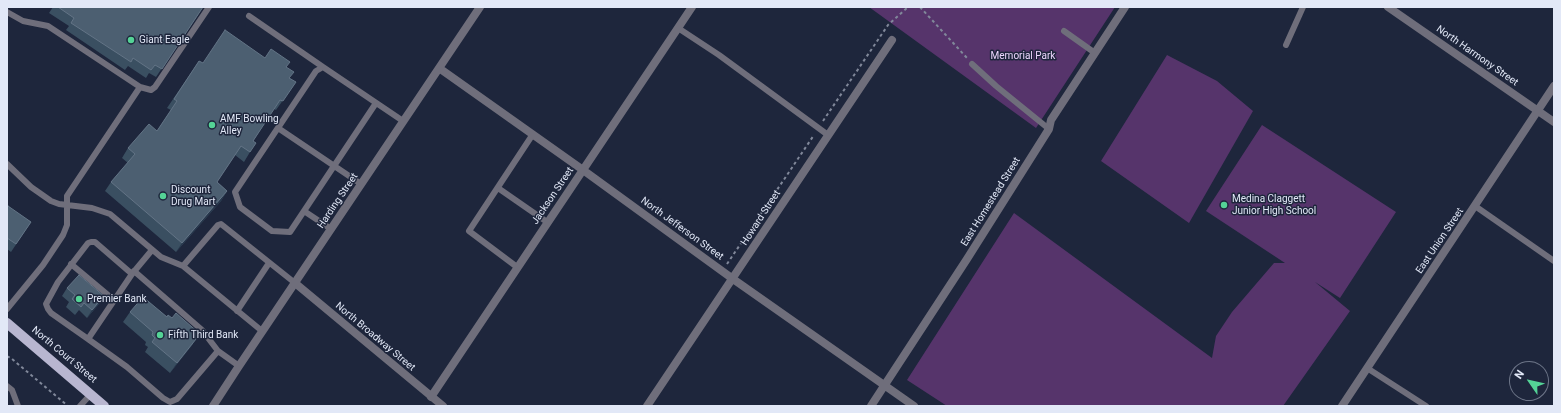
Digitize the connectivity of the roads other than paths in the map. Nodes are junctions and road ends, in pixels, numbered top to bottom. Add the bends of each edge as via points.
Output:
1 (209, 7) edge
2 (480, 7) edge
3 (692, 7) edge
4 (1125, 7) edge
5 (1303, 7) edge
6 (1388, 7) edge
7 (7, 12) edge
8 (249, 16) dead end
9 (678, 28) junction
10 (1064, 31) dead end
11 (892, 40) dead end
12 (1286, 45) dead end
13 (1095, 53) junction
14 (972, 64) road end
15 (323, 67) junction
16 (439, 68) junction
17 (1554, 86) edge
18 (140, 87) junction
19 (376, 103) junction
20 (1538, 111) junction
21 (403, 121) junction
22 (1554, 122) edge
23 (278, 128) junction
24 (1049, 129) junction
25 (533, 134) junction
26 (828, 134) junction
27 (7, 164) edge
28 (334, 166) junction
29 (583, 170) junction
30 (361, 184) junction
31 (498, 188) junction
32 (67, 205) junction
33 (1475, 206) junction
34 (304, 211) junction
35 (547, 222) junction
36 (331, 229) junction
37 (152, 250) junction
38 (1554, 260) edge
39 (269, 263) junction
40 (72, 264) junction
41 (183, 266) junction
42 (517, 267) junction
43 (133, 272) junction
44 (732, 279) junction
45 (295, 283) junction
46 (114, 300) junction
47 (7, 309) edge
48 (237, 311) junction
49 (7, 323) edge
50 (262, 331) junction
51 (88, 339) junction
52 (218, 351) junction
53 (239, 366) junction
54 (1367, 368) junction
55 (7, 386) edge
56 (884, 386) junction
57 (91, 394) junction
58 (431, 396) junction
59 (18, 406) edge
60 (80, 406) edge
61 (104, 406) edge
62 (213, 406) edge
63 (443, 406) edge
64 (647, 406) edge
65 (871, 406) edge
66 (914, 406) edge
67 (1342, 406) edge
68 (1426, 406) edge

1 - 18 lane via 155,87 151,90
2 - 16 street, Harding Street
3 - 9 street, Jackson Street
4 - 13 street, East Homestead Street
5 - 12 lane
6 - 20 street, North Harmony Street
7 - 18 lane via 22,22 48,26
8 - 15 lane
9 - 26 lane
9 - 29 street, Jackson Street
10 - 13 lane
11 - 26 street, Howard Street
13 - 24 street, East Homestead Street via 1051,120
14 - 24 lane
15 - 19 lane
15 - 23 lane via 316,71
16 - 21 street, Harding Street
16 - 25 street, North Jefferson Street
17 - 20 street, East Union Street
18 - 32 lane via 67,196
19 - 21 lane
19 - 28 lane
20 - 22 street, North Harmony Street
20 - 33 street, East Union Street
21 - 30 street, Harding Street
23 - 28 lane
23 - 34 lane via 235,192 240,207 272,231 290,232
24 - 56 street, East Homestead Street
25 - 29 street, North Jefferson Street
25 - 31 lane
26 - 44 street, Howard Street
27 - 32 lane via 46,198
28 - 30 lane
28 - 34 lane
29 - 35 street, Jackson Street
29 - 44 street, North Jefferson Street
30 - 36 street, Harding Street
31 - 35 lane
31 - 42 lane via 469,231
32 - 37 lane via 92,208 110,214
32 - 47 lane via 64,235
33 - 38 lane
33 - 54 street, East Union Street
34 - 36 lane
35 - 42 street, Jackson Street
36 - 45 street, Harding Street
37 - 41 lane via 161,257
37 - 43 lane
39 - 41 lane via 221,224
39 - 45 lane
39 - 48 lane
40 - 43 lane via 88,243 95,242
40 - 46 lane
40 - 51 lane via 46,304 51,313
41 - 48 lane
42 - 58 street, Jackson Street
43 - 46 lane
43 - 52 lane via 202,330
44 - 56 street, North Jefferson Street
44 - 64 street, Howard Street
45 - 50 street, Harding Street
45 - 58 street, North Broadway Street
46 - 51 lane
48 - 50 lane
49 - 57 main road, North Court Street
50 - 53 street, Harding Street
51 - 52 lane via 170,402 176,399
52 - 53 lane
53 - 62 street, Harding Street
54 - 67 street, East Union Street
54 - 68 lane
55 - 59 lane via 12,390
56 - 65 street, East Homestead Street
56 - 66 street, North Jefferson Street
57 - 60 lane
57 - 61 main road, North Court Street
58 - 63 street, North Broadway Street

